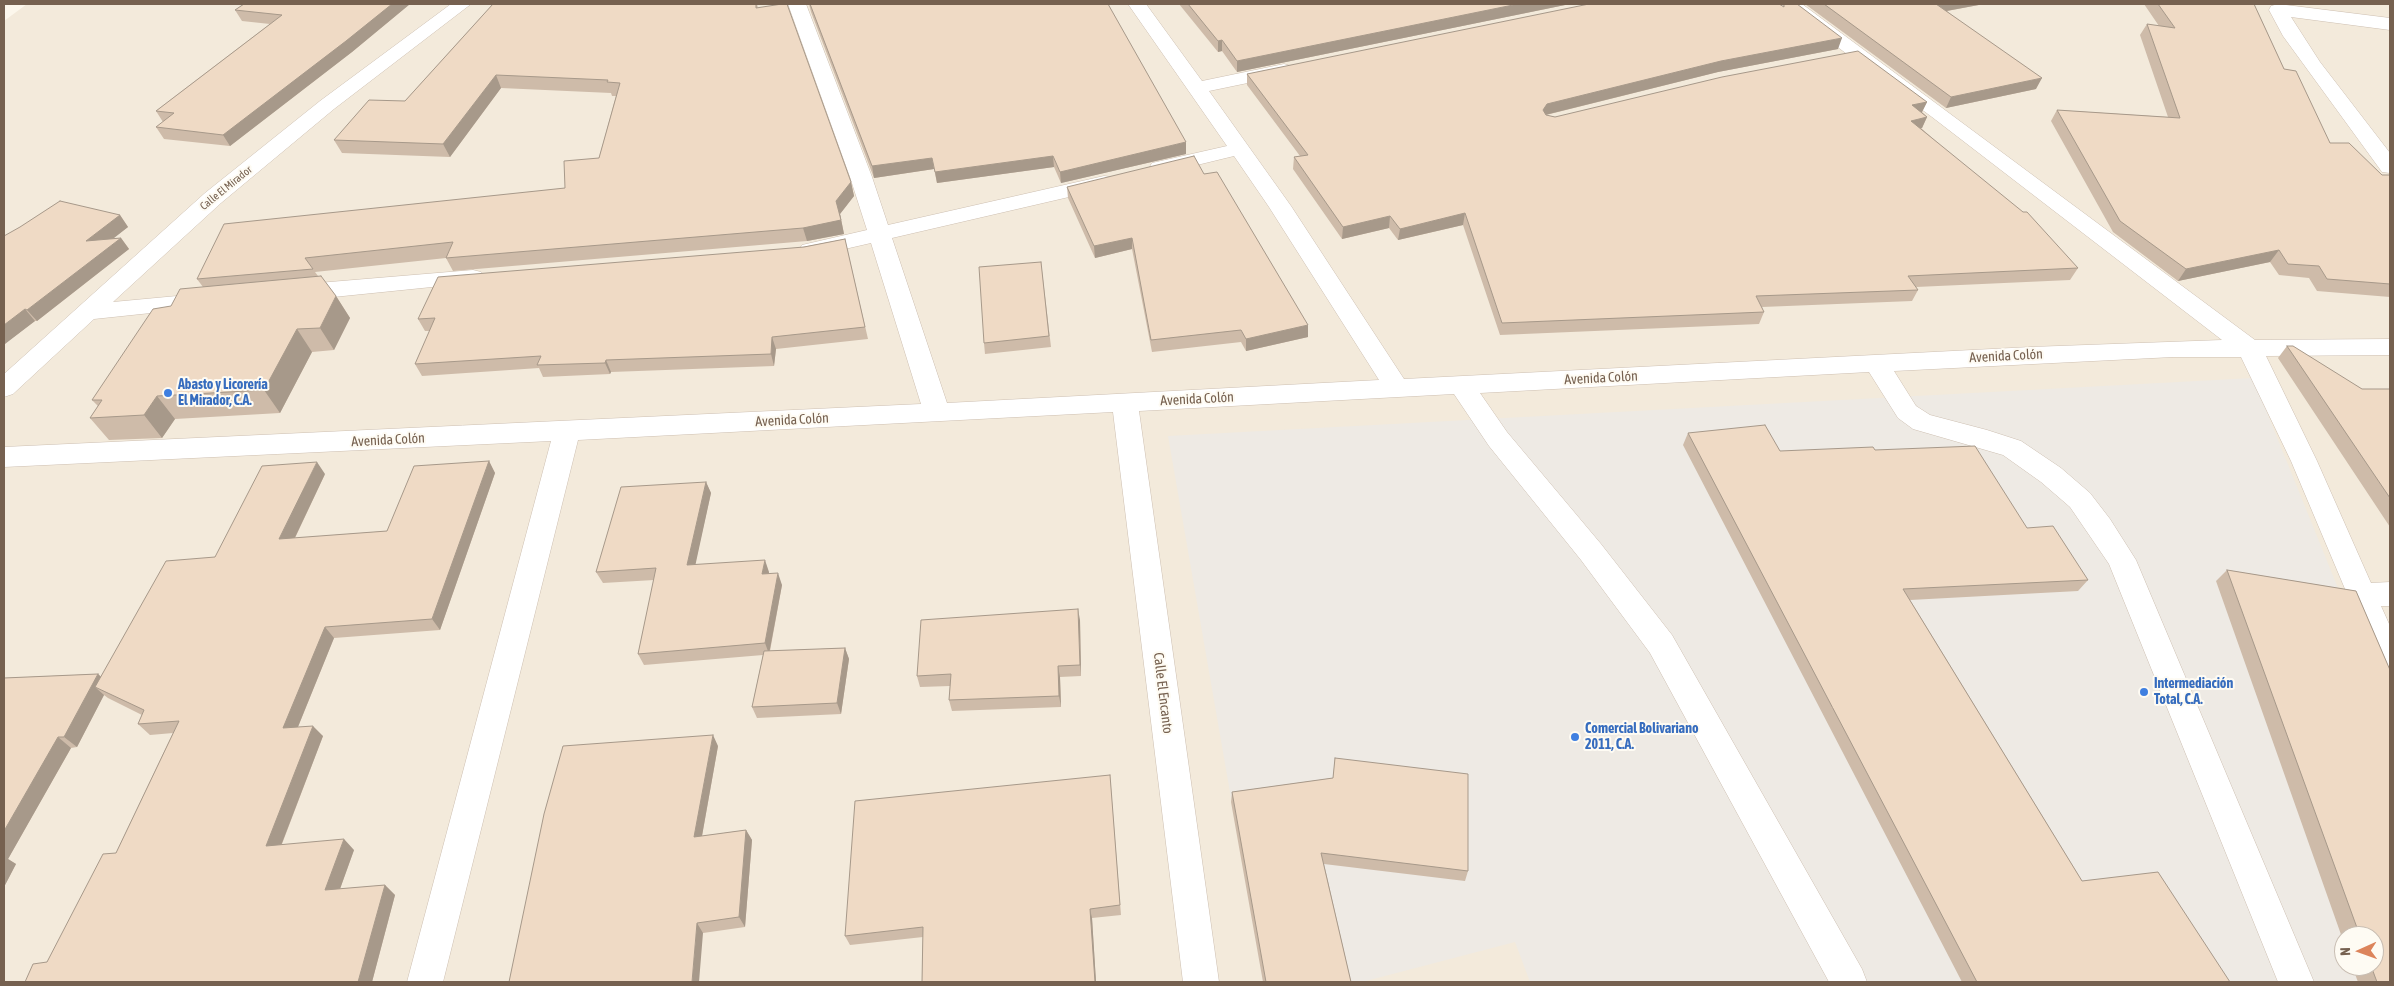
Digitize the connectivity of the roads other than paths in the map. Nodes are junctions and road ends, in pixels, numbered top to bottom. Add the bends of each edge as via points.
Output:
1 (462, 4) edge
2 (797, 4) edge
3 (1138, 4) edge
4 (1791, 4) edge
5 (2390, 24) edge
6 (1858, 52) junction
7 (1830, 58) edge
8 (1303, 66) edge
9 (1197, 88) junction
10 (1239, 149) junction
11 (2390, 166) edge
12 (880, 235) junction
13 (786, 253) edge
14 (491, 276) edge
15 (274, 294) edge
16 (235, 298) edge
17 (87, 312) junction
18 (2390, 347) edge
19 (2250, 349) junction
20 (1876, 363) junction
21 (1460, 385) junction
22 (4, 388) edge
23 (1397, 388) junction
24 (1125, 403) junction
25 (937, 413) junction
26 (567, 431) junction
27 (5, 459) edge
28 (2390, 594) edge
29 (2362, 595) junction
30 (2390, 660) edge
31 (425, 982) edge
32 (1201, 982) edge
33 (1849, 982) edge
34 (2296, 982) edge

1 - 17 street, Calle El Mirador via 327,105 213,198
2 - 12 street
3 - 9 street
4 - 6 street
5 - 11 street via 2278,10 2292,36
6 - 7 street
6 - 19 street
8 - 9 street
9 - 10 street
10 - 12 street
10 - 23 street via 1280,206
12 - 13 street
12 - 25 street
14 - 15 street
16 - 17 street
17 - 22 street, Calle El Mirador
18 - 19 street, Avenida Colón
19 - 20 street, Avenida Colón via 2173,349
19 - 29 street via 2304,461
20 - 21 street, Avenida Colón
20 - 34 street via 1906,412 1922,422 2012,448 2051,475 2100,527 2122,560
21 - 23 street, Avenida Colón
21 - 33 street via 1498,440 1661,644
23 - 24 street, Avenida Colón
24 - 25 street, Avenida Colón
24 - 32 street, Calle El Encanto
25 - 26 street, Avenida Colón
26 - 27 street, Avenida Colón
26 - 31 street
28 - 29 street
29 - 30 street

